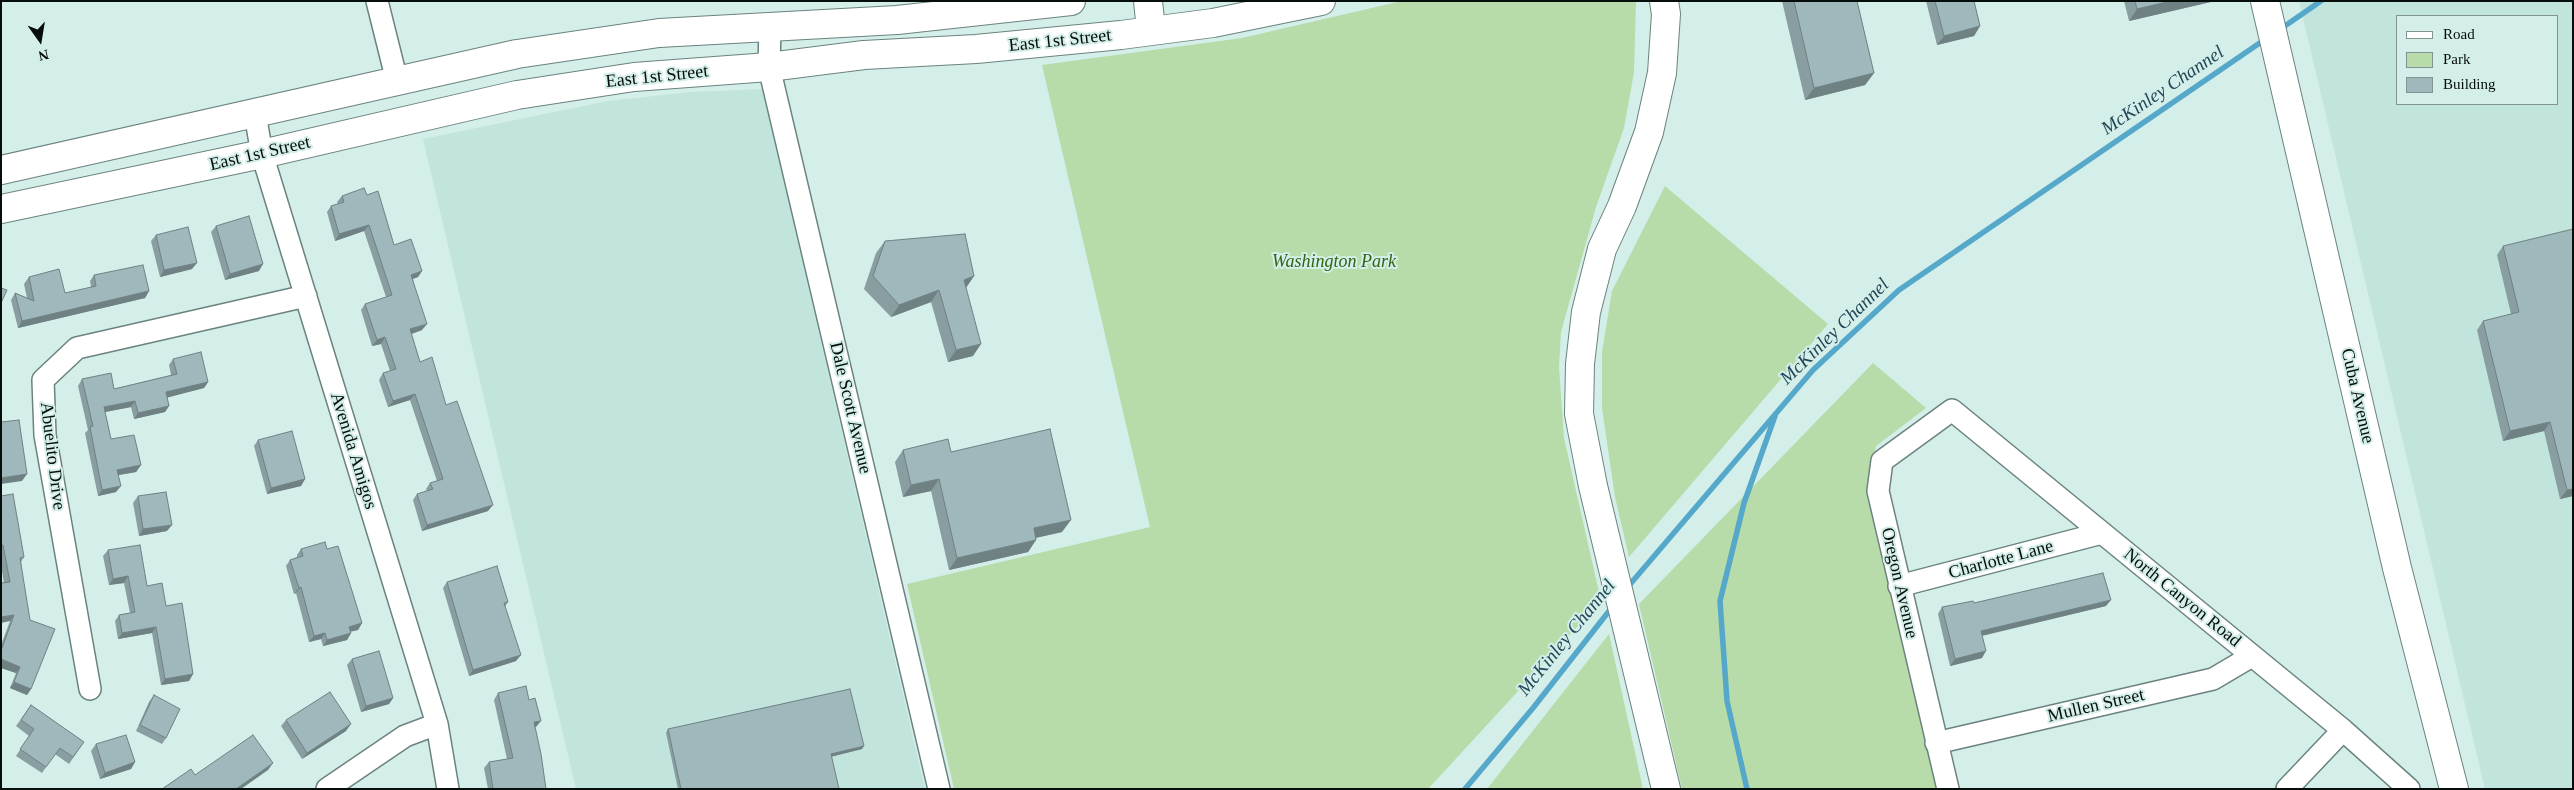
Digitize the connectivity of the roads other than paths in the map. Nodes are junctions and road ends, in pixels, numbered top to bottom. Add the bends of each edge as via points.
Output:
1 (376, 1) edge
2 (1071, 1) edge
3 (1148, 1) edge
4 (1321, 1) edge
5 (1664, 1) edge
6 (2267, 7) edge
7 (770, 27) junction
8 (1151, 30) junction
9 (769, 67) junction
10 (397, 81) junction
11 (254, 114) junction
12 (262, 154) junction
13 (1, 170) edge
14 (1, 209) edge
15 (306, 296) junction
16 (1952, 410) joint
17 (2102, 533) junction
18 (1899, 586) junction
19 (2252, 656) junction
20 (90, 690) dead end
21 (437, 724) junction
22 (2343, 730) junction
23 (1936, 743) junction
24 (327, 789) edge
25 (448, 789) edge
26 (939, 789) edge
27 (1666, 789) edge
28 (1948, 789) edge
29 (2287, 789) edge
30 (2409, 789) edge
31 (2454, 789) edge

1 - 10 street
2 - 7 main road via 897,20
3 - 8 main road
4 - 8 main road, East 1st Street via 1213,23
5 - 27 main road via 1662,73 1649,132 1622,206 1602,249 1586,312 1580,364 1580,414 1593,486
6 - 31 main road, Cuba Avenue via 2398,568
7 - 9 street, Dale Scott Avenue
7 - 10 main road via 649,34 517,54
8 - 9 main road, East 1st Street via 976,49 864,55
9 - 12 main road, East 1st Street via 634,77 517,95
9 - 26 street, Dale Scott Avenue
10 - 11 main road
11 - 12 street, Avenida Amigos
11 - 13 main road
12 - 14 main road, East 1st Street
12 - 15 street, Avenida Amigos
15 - 20 street, Abuelito Drive via 77,348 43,380 45,435
15 - 21 street, Avenida Amigos
16 - 17 street, North Canyon Road
16 - 18 street, Oregon Avenue via 1882,461 1878,491
17 - 18 street, Charlotte Lane
17 - 19 street, North Canyon Road
18 - 23 street, Oregon Avenue
19 - 22 street, North Canyon Road
19 - 23 street, Mullen Street via 2213,679
21 - 24 street via 405,736
21 - 25 street, Avenida Amigos
22 - 29 street
22 - 30 street, North Canyon Road
23 - 28 street, Oregon Avenue

